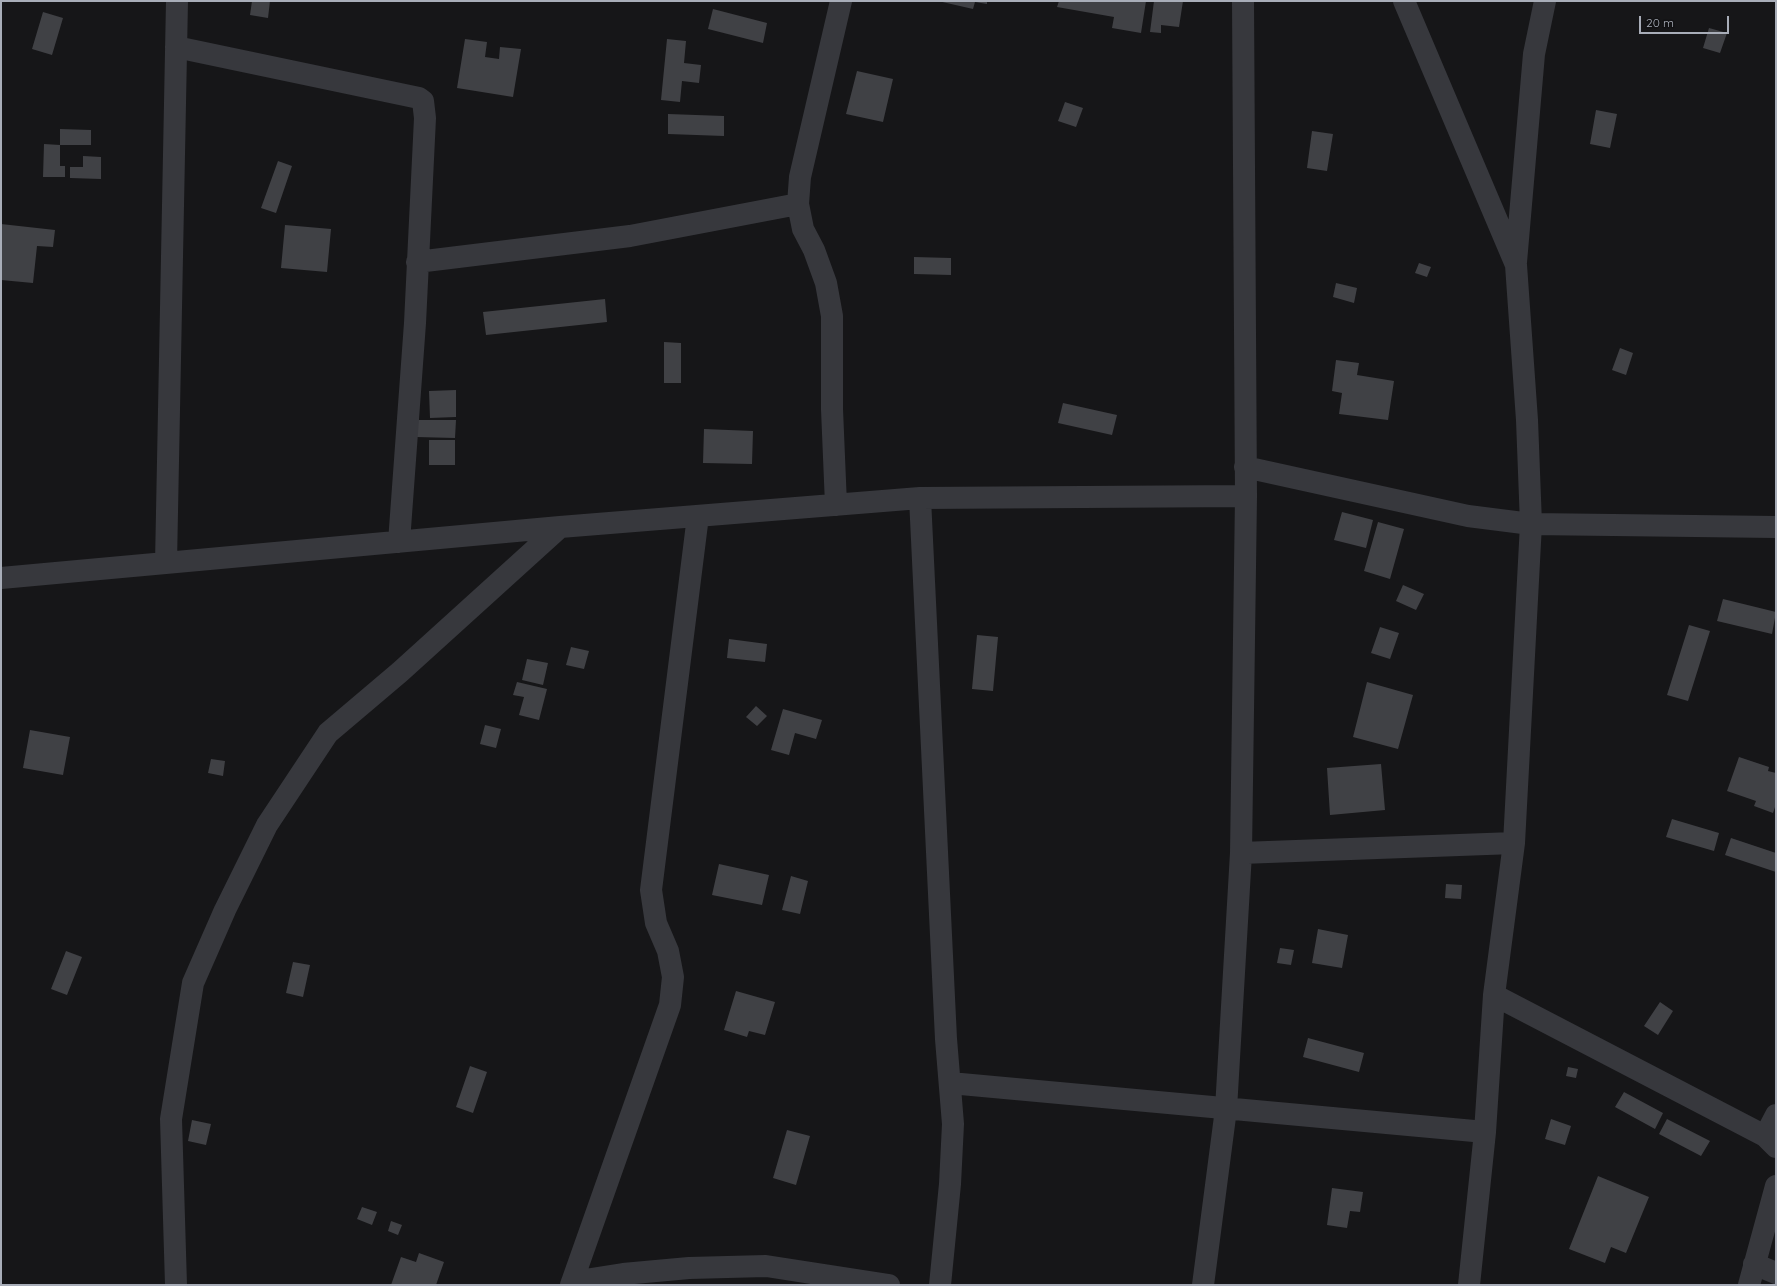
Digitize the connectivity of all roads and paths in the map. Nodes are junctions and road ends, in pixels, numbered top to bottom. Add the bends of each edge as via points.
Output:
1 (176, 1) edge
2 (841, 1) edge
3 (1243, 1) edge
4 (1404, 1) edge
5 (1545, 1) edge
6 (176, 48) junction
7 (798, 204) junction
8 (418, 262) junction
9 (1516, 265) junction
10 (1245, 467) junction
11 (1246, 496) junction
12 (920, 498) junction
13 (836, 505) junction
14 (698, 516) junction
15 (1531, 524) junction
16 (560, 527) junction
17 (1776, 527) edge
18 (399, 542) junction
19 (166, 563) junction
20 (1, 578) edge
21 (1514, 844) junction
22 (1241, 853) junction
23 (1494, 995) junction
24 (950, 1082) junction
25 (1226, 1109) junction
26 (1776, 1115) edge
27 (1485, 1132) junction
28 (1770, 1141) edge
29 (1776, 1186) edge
30 (1754, 1264) junction
31 (1776, 1273) edge
32 (571, 1283) edge
33 (176, 1285) edge
34 (889, 1285) edge
35 (940, 1285) edge
36 (1202, 1285) edge
37 (1469, 1285) edge
38 (1749, 1285) edge

1 - 6 street
2 - 7 street via 800,177
3 - 10 street
4 - 9 street
5 - 9 street via 1534,54
6 - 8 street via 419,98 423,101 425,118
6 - 19 street
7 - 8 street via 630,236
7 - 13 street via 803,228 826,283 832,316
8 - 18 street
9 - 15 street via 1527,420
10 - 11 street
10 - 15 street via 1468,516
11 - 12 street
11 - 22 street
12 - 13 street
12 - 24 street
13 - 14 street
14 - 16 street
14 - 32 street via 651,890 656,923 668,951 673,977 670,1005
15 - 17 street
15 - 21 street
16 - 18 street
16 - 33 street via 400,672 328,733 267,825 193,983 170,1119
18 - 19 street
19 - 20 street
21 - 22 street
21 - 23 street
22 - 25 street
23 - 27 street
23 - 28 street
24 - 25 street
24 - 35 street via 953,1124 951,1177
25 - 27 street
25 - 36 street
26 - 28 street
27 - 37 street
29 - 30 street
30 - 31 street
30 - 38 street
32 - 34 street via 623,1274 690,1268 766,1266

